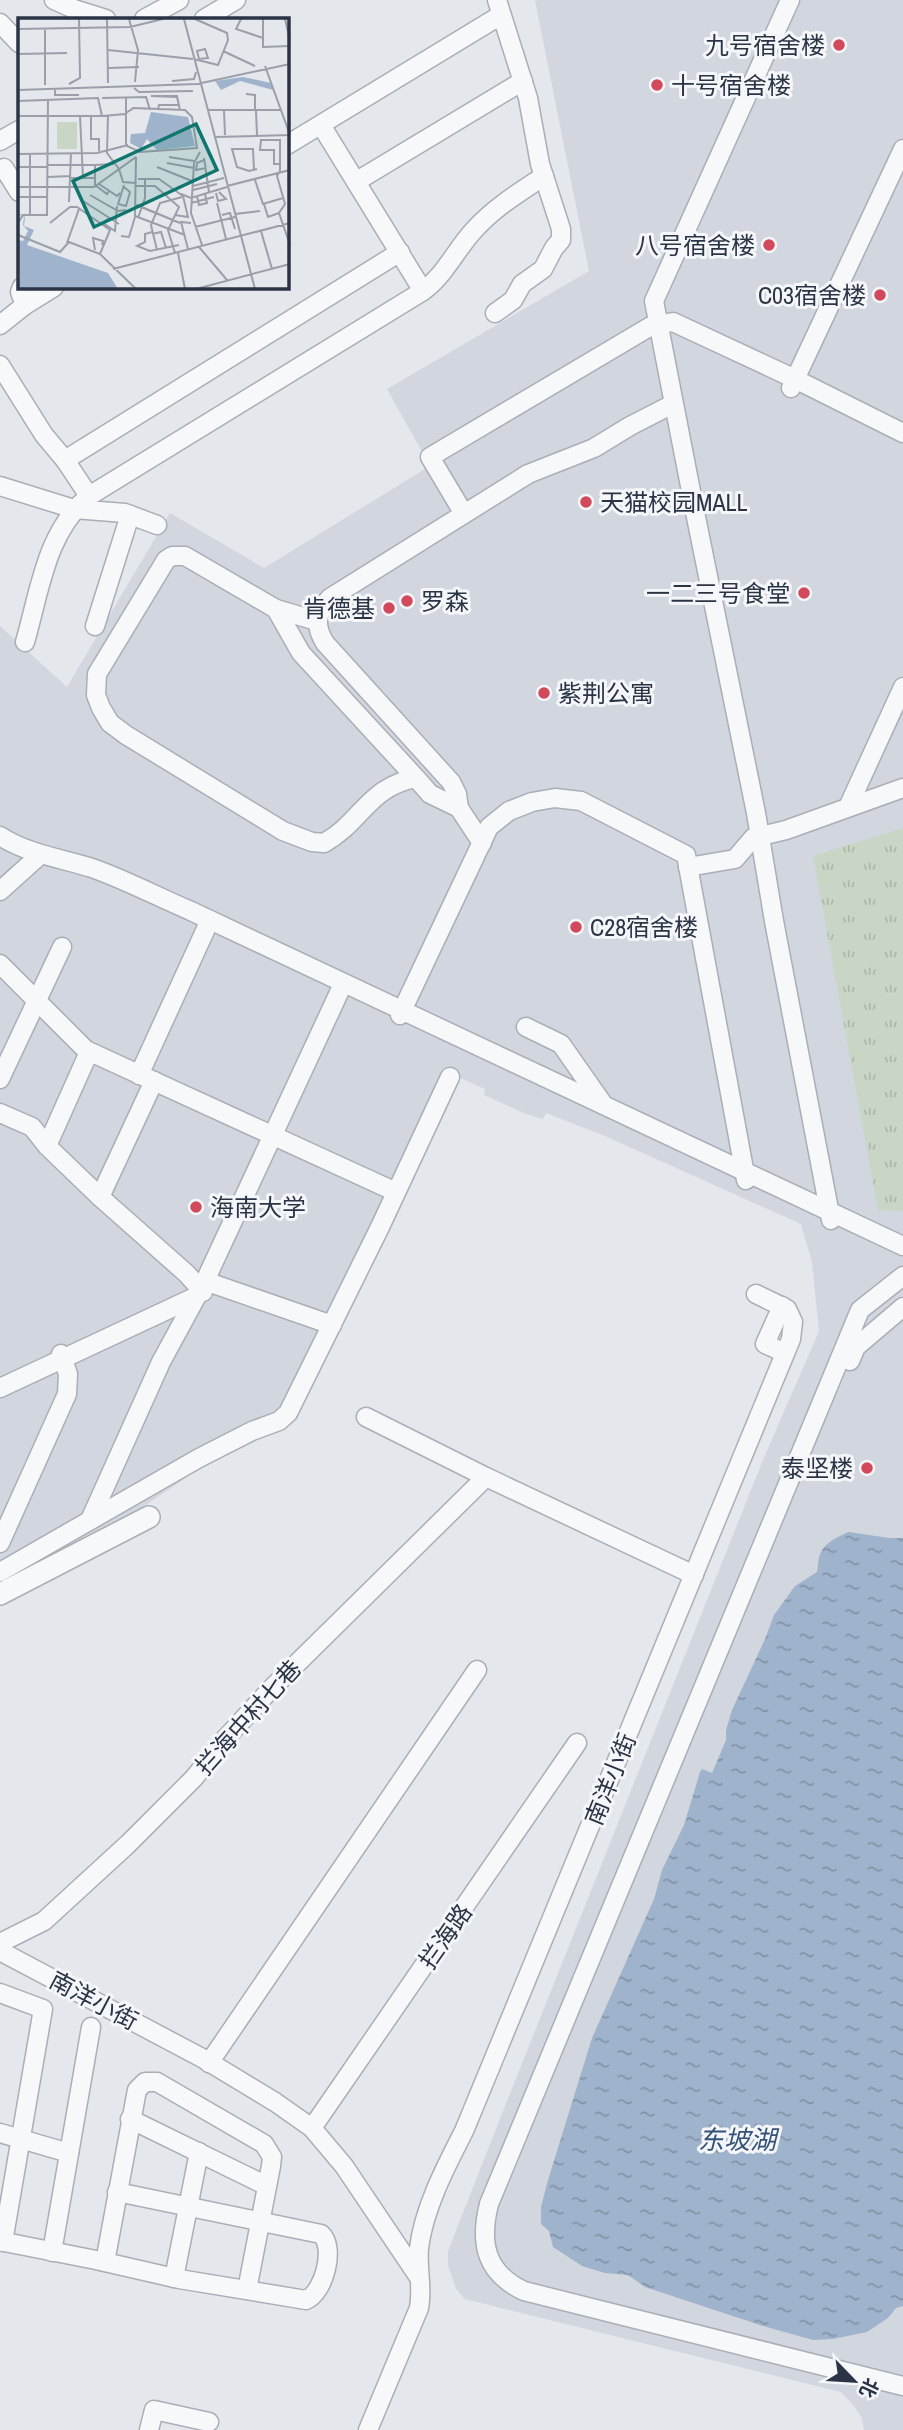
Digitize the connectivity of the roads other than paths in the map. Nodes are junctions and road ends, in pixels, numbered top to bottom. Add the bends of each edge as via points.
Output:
1 (179, 0) edge
2 (236, 0) edge
3 (780, 0) edge
4 (790, 0) edge
5 (61, 1) edge
6 (499, 8) edge
7 (0, 11) edge
8 (104, 18) edge
9 (146, 18) edge
10 (206, 18) edge
11 (0, 23) edge
12 (18, 30) edge
13 (18, 42) edge
14 (523, 81) junction
15 (738, 105) junction
16 (321, 125) junction
17 (18, 131) edge
18 (0, 141) edge
19 (289, 144) edge
20 (903, 149) edge
21 (0, 170) edge
22 (544, 176) junction
23 (897, 177) edge
24 (357, 181) junction
25 (18, 190) edge
26 (400, 252) junction
27 (21, 289) edge
28 (51, 289) edge
29 (423, 291) junction
30 (25, 305) junction
31 (495, 313) dead end
32 (0, 325) edge
33 (656, 331) junction
34 (0, 365) edge
35 (793, 384) junction
36 (815, 394) junction
37 (670, 406) junction
38 (903, 433) edge
39 (903, 443) edge
40 (65, 460) junction
41 (0, 486) edge
42 (89, 496) junction
43 (74, 509) junction
44 (464, 514) junction
45 (130, 515) junction
46 (157, 525) dead end
47 (275, 609) junction
48 (317, 621) junction
49 (95, 626) dead end
50 (26, 642) dead end
51 (903, 687) edge
52 (903, 711) edge
53 (416, 778) junction
54 (903, 779) edge
55 (903, 788) edge
56 (857, 799) junction
57 (459, 808) junction
58 (756, 833) junction
59 (0, 836) edge
60 (481, 843) junction
61 (0, 844) edge
62 (34, 856) junction
63 (688, 867) junction
64 (0, 882) edge
65 (0, 891) edge
66 (209, 923) junction
67 (62, 947) dead end
68 (0, 964) edge
69 (345, 989) junction
70 (37, 1002) junction
71 (402, 1013) junction
72 (526, 1027) dead end
73 (89, 1052) junction
74 (450, 1077) dead end
75 (147, 1078) junction
76 (0, 1079) edge
77 (608, 1110) junction
78 (0, 1113) edge
79 (277, 1137) junction
80 (47, 1146) junction
81 (746, 1176) junction
82 (396, 1192) junction
83 (100, 1197) junction
84 (826, 1214) junction
85 (903, 1246) edge
86 (903, 1254) edge
87 (903, 1276) edge
88 (203, 1289) junction
89 (756, 1294) dead end
90 (903, 1307) edge
91 (332, 1325) junction
92 (62, 1356) junction
93 (0, 1385) edge
94 (366, 1417) dead end
95 (486, 1478) junction
96 (149, 1517) dead end
97 (90, 1520) junction
98 (0, 1543) edge
99 (0, 1572) edge
100 (694, 1575) junction
101 (0, 1594) edge
102 (477, 1670) dead end
103 (577, 1743) dead end
104 (0, 1943) edge
105 (0, 1951) edge
106 (0, 1993) edge
107 (91, 2027) dead end
108 (209, 2063) junction
109 (130, 2119) junction
110 (312, 2128) junction
111 (0, 2133) edge
112 (20, 2139) junction
113 (69, 2152) junction
114 (198, 2152) junction
115 (267, 2186) junction
116 (117, 2192) junction
117 (188, 2206) junction
118 (261, 2221) junction
119 (1, 2242) edge
120 (52, 2252) junction
121 (105, 2262) junction
122 (174, 2278) junction
123 (421, 2282) junction
124 (247, 2290) junction
125 (903, 2378) edge
126 (903, 2386) edge
127 (209, 2422) dead end
128 (149, 2430) edge
129 (368, 2430) edge

1 - 9 street
2 - 10 street
3 - 15 street
4 - 15 street
5 - 8 street
6 - 14 street
6 - 16 street
7 - 12 street
11 - 13 street
14 - 22 street
14 - 24 street
15 - 33 street via 646,298
16 - 19 street
16 - 24 street
17 - 18 street
20 - 23 street
21 - 25 street via 4,168
22 - 29 street via 488,215
22 - 31 street via 561,240 543,269
23 - 35 street
24 - 26 street
26 - 29 street
26 - 40 street
27 - 30 street
28 - 30 street
29 - 42 street
30 - 32 street
33 - 35 street
33 - 37 street
33 - 44 street via 630,340 430,457
34 - 40 street
35 - 36 street
36 - 38 street
36 - 39 street
37 - 44 street via 594,448 528,474
37 - 58 street
40 - 42 street
41 - 43 street
42 - 43 street
43 - 45 street
43 - 50 street via 52,544
44 - 48 street via 330,598
45 - 46 street
45 - 49 street
47 - 48 street
47 - 53 street via 300,653
47 - 53 street via 185,556 166,560 97,674 96,695 110,723 282,831 312,842 324,843 334,837 384,789
48 - 57 street via 325,643 451,782
51 - 56 street
52 - 56 street
53 - 57 street via 430,794
54 - 56 street
55 - 56 street
56 - 58 street via 786,830
57 - 60 street
58 - 63 street via 735,859
58 - 84 street
59 - 62 street
60 - 63 street via 489,827 509,811 555,797 581,801 686,855
60 - 71 street
61 - 62 street
62 - 64 street
62 - 65 street
62 - 66 street via 110,875
63 - 81 street
66 - 69 street
66 - 75 street
67 - 70 street
68 - 70 street
69 - 71 street
69 - 79 street
70 - 73 street
70 - 76 street
71 - 77 street
72 - 77 street via 561,1044
73 - 75 street
73 - 80 street
74 - 82 street
75 - 79 street
75 - 83 street
77 - 81 street
78 - 80 street via 32,1127
79 - 82 street
79 - 88 street
80 - 83 street
81 - 84 street
82 - 91 street
83 - 88 street
84 - 85 street
84 - 86 street
87 - 126 street via 860,1310 489,2204 484,2227 494,2269 524,2291
88 - 91 street
88 - 92 street
88 - 97 street via 161,1362
89 - 100 street, 南洋小街 via 787,1309 793,1334
90 - 125 street via 856,1347 496,2210 493,2228 500,2264 526,2284
91 - 97 street via 295,1403 279,1421 199,1458
92 - 93 street
92 - 98 street via 68,1374 67,1394
94 - 95 street
95 - 100 street
95 - 104 street, 拦海中村七巷 via 270,1690 194,1778 119,1852 44,1921
96 - 101 street
97 - 99 street
100 - 123 street, 南洋小街 via 464,2131 443,2170 419,2250
102 - 108 street
103 - 110 street, 拦海路
105 - 108 street, 南洋小街
106 - 112 street via 43,2009
107 - 113 street
108 - 110 street, 南洋小街
109 - 114 street
109 - 115 street via 136,2090 145,2082 157,2082 264,2144 272,2157
109 - 116 street
110 - 123 street, 南洋小街 via 344,2166
111 - 112 street
112 - 113 street
112 - 119 street
113 - 120 street
114 - 115 street
114 - 117 street
115 - 118 street
116 - 117 street
116 - 121 street
117 - 118 street
117 - 122 street
118 - 124 street
118 - 124 street via 321,2234 329,2248 326,2266 321,2287 306,2300
119 - 120 street
120 - 121 street
121 - 122 street
122 - 124 street
123 - 129 street, 南洋小街 via 419,2308
127 - 128 street via 154,2410

